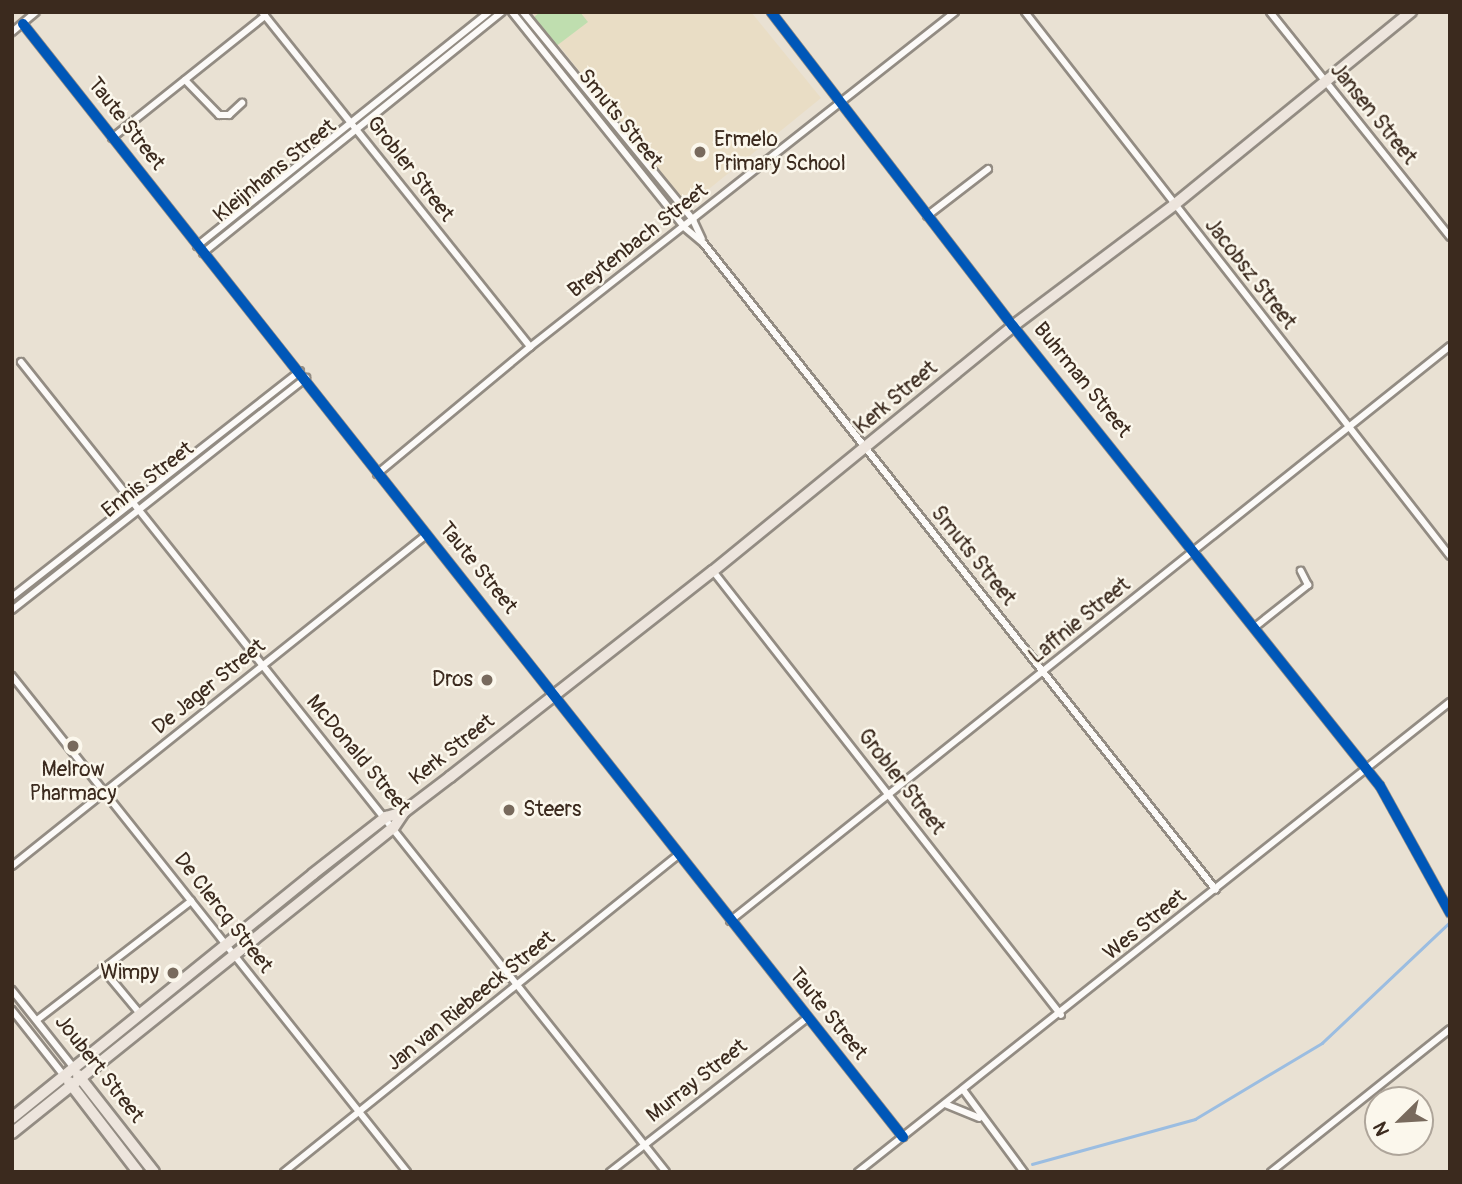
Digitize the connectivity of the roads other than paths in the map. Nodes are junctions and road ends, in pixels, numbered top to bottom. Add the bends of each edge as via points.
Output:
1 (36, 12) edge
2 (489, 12) edge
3 (502, 12) edge
4 (512, 12) edge
5 (523, 12) edge
6 (771, 12) edge
7 (955, 12) edge
8 (1025, 12) edge
9 (1270, 12) edge
10 (1411, 12) edge
11 (263, 14) edge
12 (23, 24) junction
13 (12, 32) edge
14 (185, 79) junction
15 (1324, 80) junction
16 (242, 103) dead end
17 (840, 103) junction
18 (353, 126) junction
19 (112, 138) junction
20 (988, 169) dead end
21 (1174, 205) junction
22 (927, 216) junction
23 (693, 220) junction
24 (684, 227) junction
25 (1450, 237) edge
26 (704, 244) junction
27 (197, 246) junction
28 (203, 253) junction
29 (1013, 326) junction
30 (1450, 346) edge
31 (530, 347) junction
32 (21, 362) dead end
33 (300, 371) junction
34 (306, 378) junction
35 (1348, 427) junction
36 (865, 449) junction
37 (377, 474) junction
38 (133, 502) junction
39 (138, 509) junction
40 (426, 535) junction
41 (1196, 550) junction
42 (1450, 556) edge
43 (713, 571) junction
44 (1301, 571) dead end
45 (12, 597) edge
46 (12, 610) edge
47 (1255, 626) junction
48 (262, 667) junction
49 (1044, 673) junction
50 (12, 676) edge
51 (555, 695) junction
52 (1450, 702) edge
53 (1366, 771) junction
54 (106, 792) junction
55 (890, 797) junction
56 (404, 812) junction
57 (386, 817) junction
58 (394, 827) junction
59 (678, 855) junction
60 (12, 866) edge
61 (1216, 890) junction
62 (191, 901) junction
63 (1450, 912) edge
64 (730, 921) junction
65 (228, 946) junction
66 (235, 956) junction
67 (102, 968) junction
68 (520, 985) junction
69 (12, 990) edge
70 (12, 1010) edge
71 (141, 1015) junction
72 (1061, 1015) junction
73 (806, 1019) junction
74 (37, 1020) junction
75 (1450, 1029) edge
76 (73, 1078) junction
77 (964, 1091) junction
78 (945, 1104) junction
79 (360, 1112) junction
80 (12, 1118) edge
81 (980, 1119) junction
82 (12, 1133) edge
83 (903, 1137) junction
84 (645, 1144) junction
85 (138, 1172) edge
86 (154, 1172) edge
87 (284, 1172) edge
88 (407, 1172) edge
89 (610, 1172) edge
90 (666, 1172) edge
91 (858, 1172) edge
92 (1024, 1172) edge
93 (1271, 1172) edge

1 - 12 street
2 - 18 street, Kleijnhans Street
3 - 18 street, Kleijnhans Street
4 - 24 street, Smuts Street
5 - 23 street, Smuts Street
6 - 17 street, Buhrman Street
7 - 17 street, Breytenbach Street
8 - 21 street, Jacobsz Street
9 - 15 street, Jansen Street
10 - 15 highway, Kerk Street
11 - 14 street
11 - 18 street, Grobler Street
12 - 13 street
12 - 19 street, Taute Street
14 - 16 street via 219,115 229,115
14 - 19 street
15 - 21 highway, Kerk Street
15 - 25 street, Jansen Street
17 - 22 street, Buhrman Street
17 - 23 street, Breytenbach Street
18 - 27 street, Kleijnhans Street
18 - 28 street, Kleijnhans Street
18 - 31 street, Grobler Street
19 - 27 street, Taute Street
20 - 22 street
21 - 29 highway, Kerk Street
21 - 35 street, Jacobsz Street
22 - 29 street, Buhrman Street
23 - 24 street, Breytenbach Street
23 - 26 street, Smuts Street
24 - 26 street, Smuts Street
24 - 31 street, Breytenbach Street
26 - 36 street, Smuts Street
27 - 28 street, Taute Street
28 - 33 street, Taute Street
29 - 36 highway, Kerk Street
29 - 41 street, Buhrman Street
30 - 35 street, Laffnie Street
31 - 37 street, Breytenbach Street
32 - 38 street, McDonald Street
33 - 34 street, Taute Street
33 - 38 street, Ennis Street
34 - 37 street, Taute Street
34 - 39 street, Ennis Street
35 - 41 street, Laffnie Street
35 - 42 street, Jacobsz Street
36 - 43 highway, Kerk Street
36 - 49 street, Smuts Street
37 - 40 street, Taute Street
38 - 39 street, McDonald Street
38 - 45 street, Ennis Street
39 - 46 street, Ennis Street
39 - 48 street, McDonald Street
40 - 48 street, De Jager Street
40 - 51 street, Taute Street
41 - 47 street, Buhrman Street
41 - 49 street, Laffnie Street
43 - 51 highway, Kerk Street
43 - 55 street, Grobler Street
44 - 47 street via 1308,585
47 - 53 street, Buhrman Street
48 - 54 street, De Jager Street
48 - 57 street, McDonald Street
49 - 55 street, Laffnie Street
49 - 61 street, Smuts Street
50 - 54 street, De Clercq Street
51 - 56 highway, Kerk Street
51 - 59 street, Taute Street
52 - 53 street, Wes Street
53 - 61 street, Wes Street
53 - 63 street, Buhrman Street via 1380,786
54 - 60 street, De Jager Street
54 - 62 street, De Clercq Street
55 - 64 street, Laffnie Street
55 - 72 street, Grobler Street
56 - 57 highway, Kerk Street
56 - 58 highway, Kerk Street
57 - 58 street, McDonald Street
57 - 65 highway, Kerk Street
58 - 66 highway, Kerk Street
58 - 68 street, McDonald Street
59 - 64 street, Taute Street
59 - 68 street, Jan van Riebeeck Street
61 - 72 street, Wes Street
62 - 65 street, De Clercq Street
62 - 67 street
64 - 73 street, Taute Street
65 - 66 street, De Clercq Street
65 - 71 highway, Kerk Street
66 - 76 highway, Kerk Street
66 - 79 street, De Clercq Street
67 - 71 street
67 - 74 street
68 - 79 street, Jan van Riebeeck Street
68 - 84 street, McDonald Street
69 - 74 street, Joubert Street
70 - 76 street, Joubert Street
71 - 76 highway, Kerk Street
72 - 77 street, Wes Street
73 - 83 street, Taute Street
73 - 84 street, Murray Street
74 - 76 street, Joubert Street
75 - 93 street
76 - 80 highway, Kerk Street
76 - 82 highway, Kerk Street
76 - 85 highway, Joubert Street
76 - 86 highway, Joubert Street
77 - 78 street, Wes Street
77 - 81 street
78 - 81 street
78 - 83 street, Wes Street
79 - 87 street, Jan van Riebeeck Street
79 - 88 street, De Clercq Street
81 - 92 street
83 - 91 street, Wes Street
84 - 89 street, Murray Street
84 - 90 street, McDonald Street

